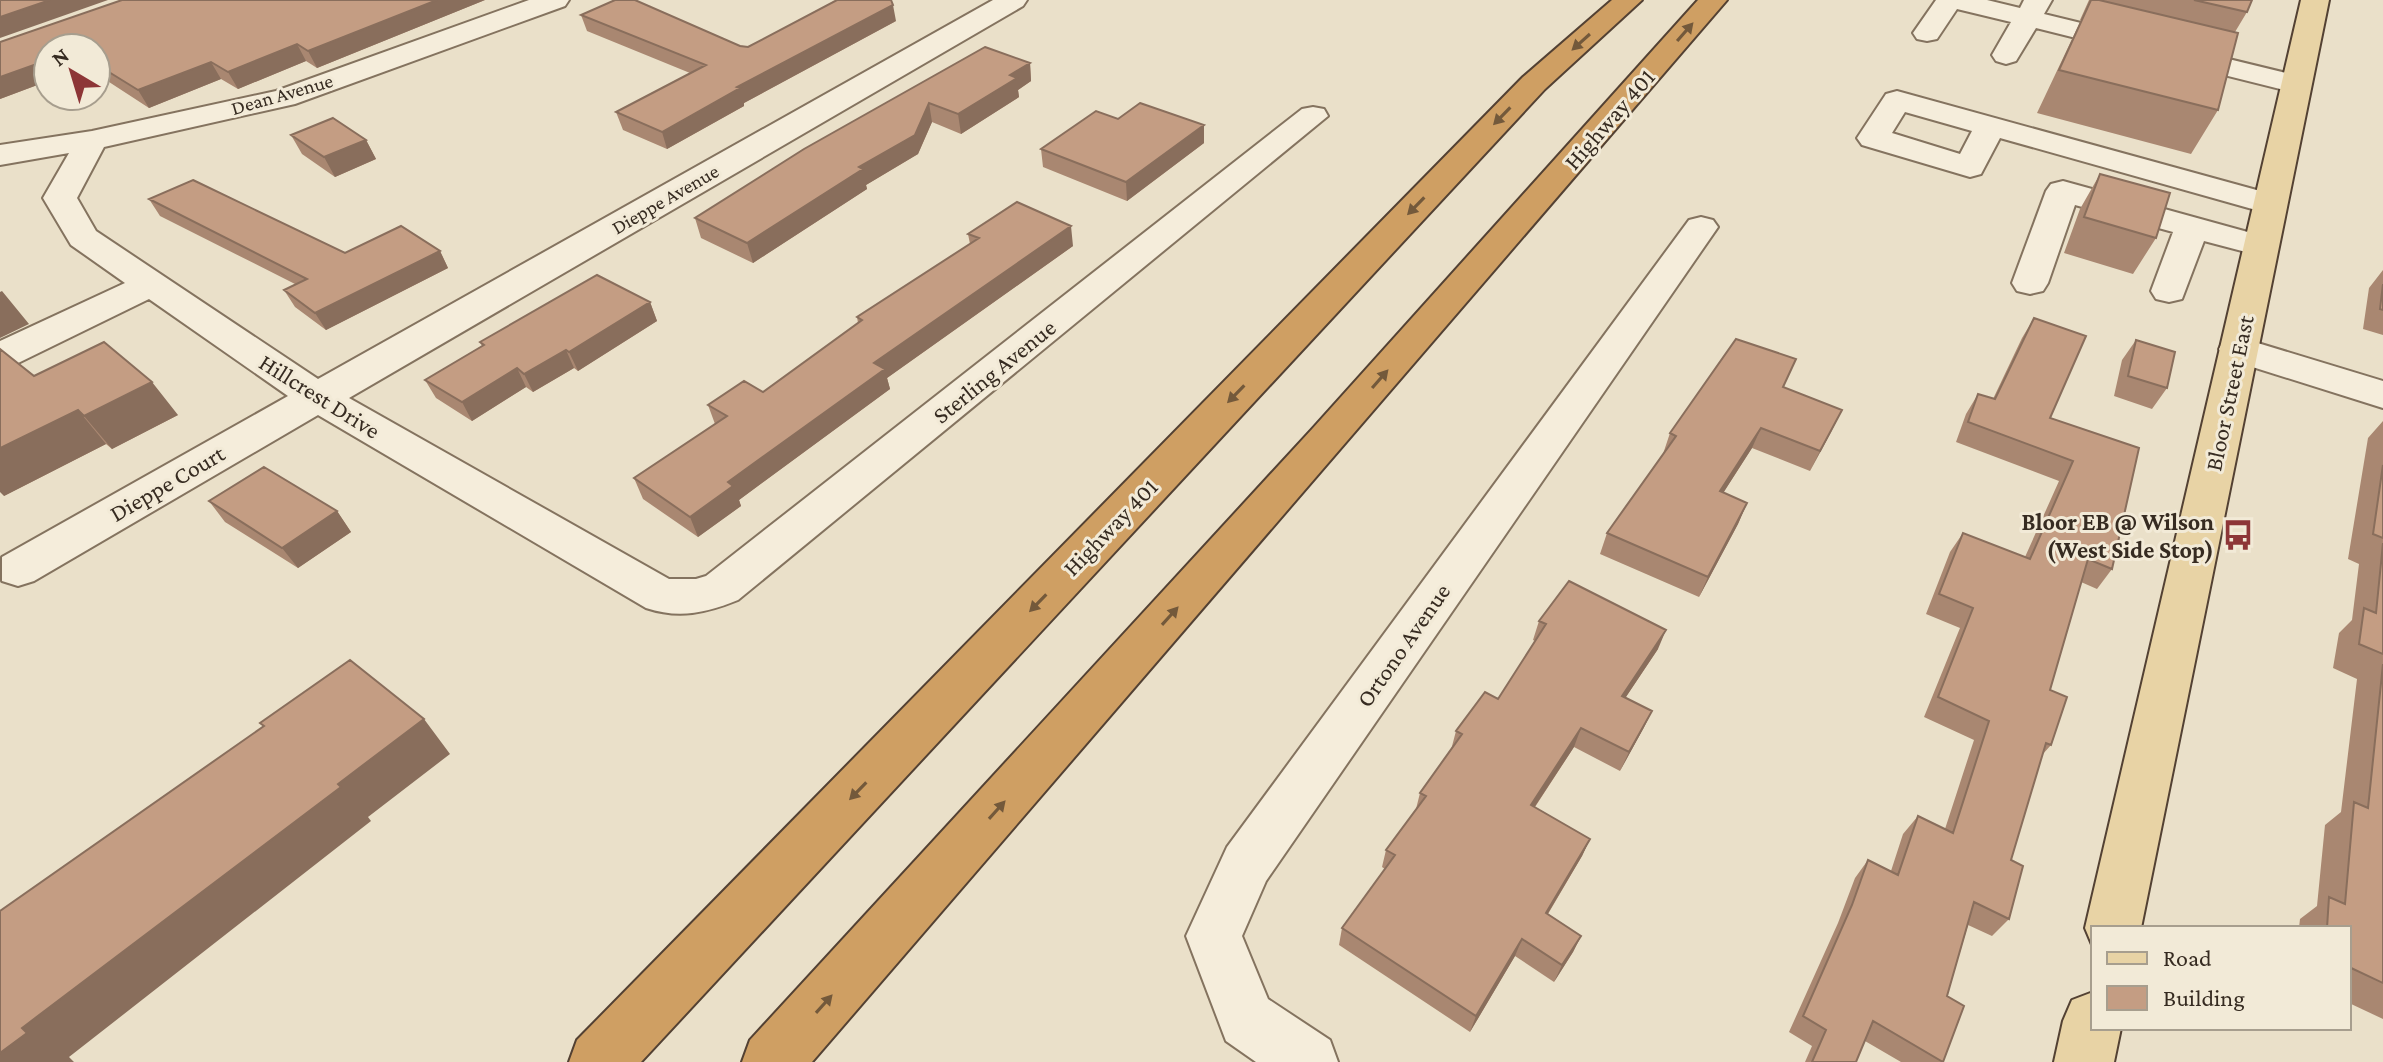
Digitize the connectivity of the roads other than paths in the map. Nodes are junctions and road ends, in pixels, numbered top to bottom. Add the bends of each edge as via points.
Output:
1 (555, 0) edge
2 (1013, 0) edge
3 (1628, 0) edge
4 (1713, 0) edge
5 (1952, 0) edge
6 (2315, 0) edge
7 (2033, 9) edge
8 (1927, 33) dead end
9 (2006, 55) dead end
10 (2296, 84) junction
11 (1313, 116) dead end
12 (1990, 126) dead end
13 (92, 140) junction
14 (0, 155) edge
15 (2270, 204) junction
16 (1701, 227) dead end
17 (2192, 227) junction
18 (2261, 246) junction
19 (2030, 283) dead end
20 (152, 284) junction
21 (2169, 291) dead end
22 (2238, 349) junction
23 (0, 356) edge
24 (2383, 395) edge
25 (317, 397) junction
26 (18, 569) dead end
27 (662, 596) joint
28 (2113, 926) edge
29 (2091, 1030) edge
30 (599, 1062) edge
31 (772, 1062) edge
32 (1308, 1062) edge
33 (2084, 1062) edge

1 - 13 street, Dean Avenue via 284,98
2 - 25 street, Dieppe Avenue
3 -> 30 highway, Highway 401 via 1534,83
31 -> 4 highway, Highway 401
5 - 7 street
5 - 8 street
6 - 10 main road, Bloor Street East
7 - 9 street
7 - 10 street
10 - 15 main road, Bloor Street East
11 - 27 street, Sterling Avenue via 722,588 698,597
12 - 15 street
13 - 14 street, Dean Avenue
13 - 20 street, Hillcrest Drive via 60,198 83,238
15 - 18 main road, Bloor Street East
16 - 32 street, Ortono Avenue via 1246,865 1214,936 1247,1020
17 - 18 street
17 - 19 street via 2063,191
17 - 21 street
18 - 22 main road, Bloor Street East
20 - 23 street
20 - 25 street, Hillcrest Drive
22 - 24 street
22 - 28 main road, Bloor Street East
25 - 26 street, Dieppe Court
25 - 27 street, Hillcrest Drive
29 - 33 main road

